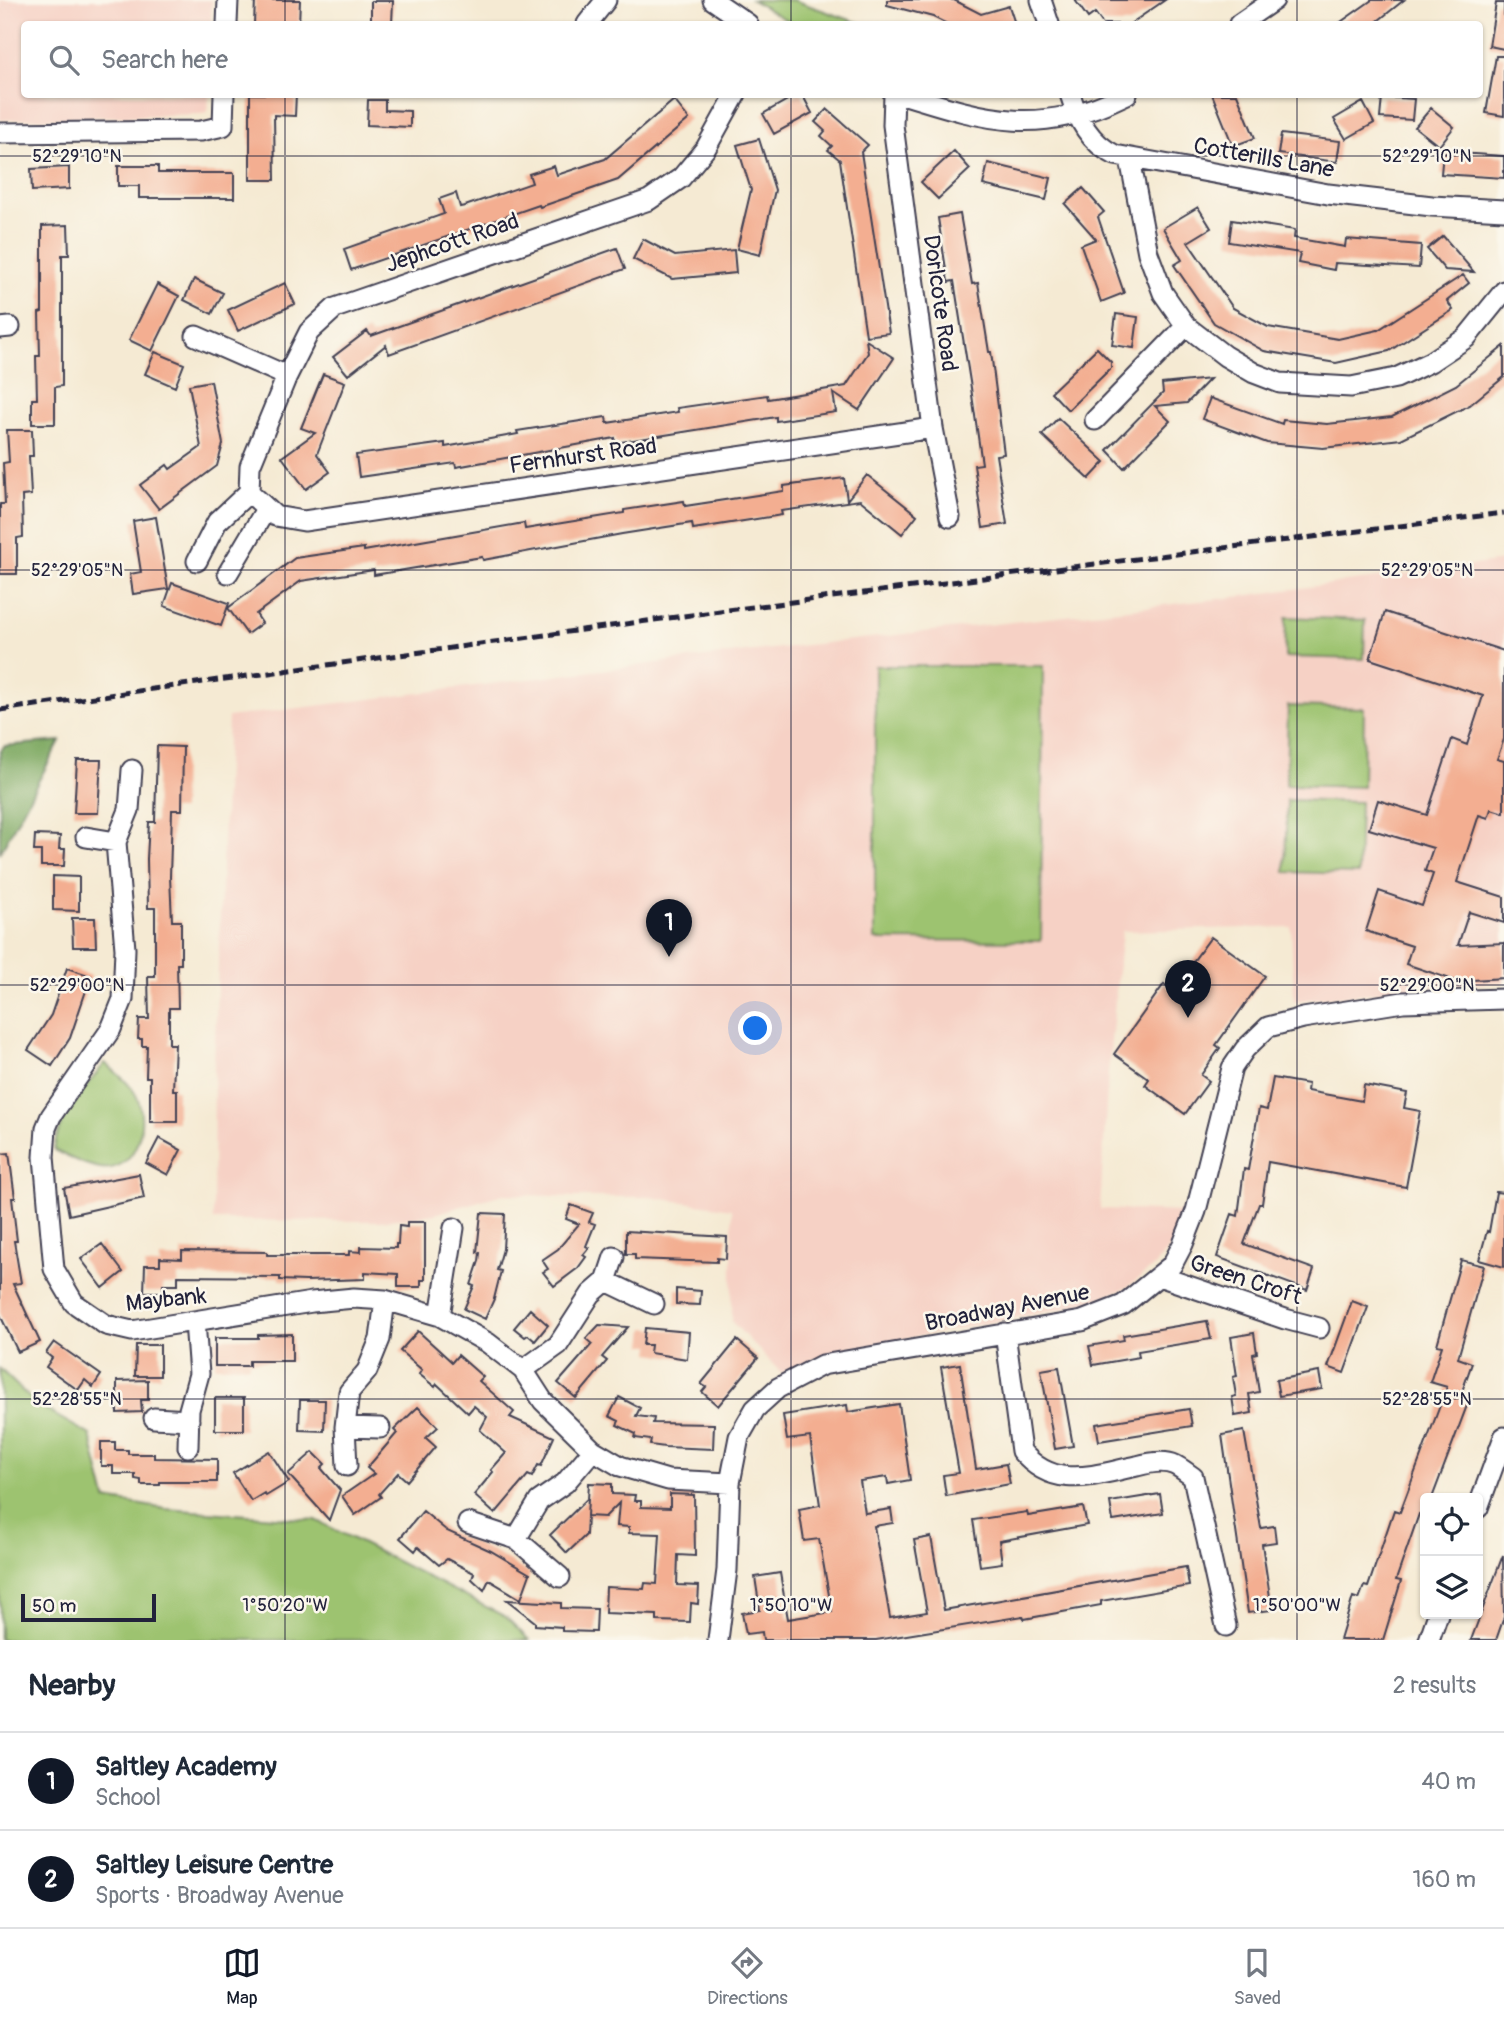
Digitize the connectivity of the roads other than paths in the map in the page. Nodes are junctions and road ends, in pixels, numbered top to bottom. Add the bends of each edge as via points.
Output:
1 (228, 0) edge
2 (607, 0) edge
3 (713, 0) edge
4 (1041, 0) edge
5 (1274, 0) edge
6 (227, 21) edge
7 (590, 21) edge
8 (744, 21) edge
9 (1048, 21) edge
10 (1243, 21) edge
11 (224, 98) edge
12 (734, 98) edge
13 (894, 98) edge
14 (915, 98) edge
15 (1071, 98) edge
16 (1117, 98) edge
17 (1077, 114) junction
18 (0, 132) edge
19 (1130, 159) junction
20 (1504, 210) edge
21 (1504, 290) edge
22 (1186, 326) junction
23 (196, 336) dead end
24 (288, 376) junction
25 (1094, 420) dead end
26 (933, 428) junction
27 (249, 492) junction
28 (267, 509) junction
29 (950, 517) dead end
30 (197, 561) dead end
31 (228, 573) dead end
32 (132, 770) dead end
33 (86, 837) dead end
34 (116, 842) junction
35 (1504, 999) edge
36 (454, 1228) dead end
37 (614, 1257) dead end
38 (1159, 1276) junction
39 (606, 1281) junction
40 (385, 1300) junction
41 (654, 1304) dead end
42 (440, 1316) junction
43 (195, 1322) junction
44 (1319, 1328) dead end
45 (1005, 1333) junction
46 (523, 1370) junction
47 (154, 1418) dead end
48 (188, 1420) junction
49 (345, 1427) junction
50 (380, 1428) dead end
51 (1504, 1437) edge
52 (188, 1447) dead end
53 (593, 1450) junction
54 (347, 1466) dead end
55 (730, 1483) junction
56 (1483, 1494) edge
57 (468, 1523) dead end
58 (516, 1539) junction
59 (560, 1577) dead end
60 (1436, 1619) edge
61 (1226, 1626) dead end
62 (718, 1640) edge
63 (1429, 1640) edge

1 - 6 street
2 - 7 street
3 - 8 street
4 - 9 street
5 - 10 street
11 - 18 street via 223,126 201,131
12 - 24 street, Jephcott Road via 706,148 681,178 649,200 335,308 309,332
13 - 26 street, Dorlcote Road via 893,125
14 - 17 street via 975,117 1009,122
15 - 17 street, Cotterills Lane
16 - 17 street
17 - 19 street, Cotterills Lane via 1094,141
19 - 20 street, Cotterills Lane via 1328,194
19 - 22 street via 1148,253 1163,293
21 - 22 street via 1465,338 1430,362 1396,379 1351,387 1280,383 1225,356
22 - 25 street
23 - 24 street
24 - 27 street, Jephcott Road via 250,466
26 - 28 street, Fernhurst Road via 304,521 275,516
26 - 29 street, Dorlcote Road
27 - 28 street, Fernhurst Road
27 - 30 street via 217,522
28 - 31 street
32 - 34 street, Maybank via 129,810
33 - 34 street
34 - 43 street, Maybank via 125,949 123,999 111,1030 46,1128 44,1157 54,1269 74,1303 106,1325 132,1331
35 - 38 street, Broadway Avenue via 1403,1002 1268,1027 1232,1068 1196,1211 1172,1265
36 - 42 street
37 - 39 street
38 - 44 street, Green Croft
38 - 45 street, Broadway Avenue via 1123,1305 1103,1314
39 - 41 street
39 - 46 street via 591,1294 558,1345
40 - 42 street, Maybank
40 - 43 street, Maybank via 312,1302
40 - 49 street via 380,1339 367,1371 349,1392
42 - 46 street, Maybank via 488,1343
43 - 48 street via 199,1374
45 - 55 street, Broadway Avenue via 822,1365 778,1388 755,1409 739,1437
45 - 61 street via 1021,1451 1031,1463 1049,1474 1078,1478 1148,1463 1173,1464 1193,1477
46 - 53 street, Maybank via 543,1401
47 - 48 street
48 - 52 street
49 - 50 street
49 - 54 street
51 - 56 street
53 - 55 street, Maybank via 620,1466 668,1480
53 - 58 street via 565,1483 539,1502
55 - 62 street, Broadway Avenue via 727,1570
57 - 58 street
58 - 59 street
60 - 63 street

